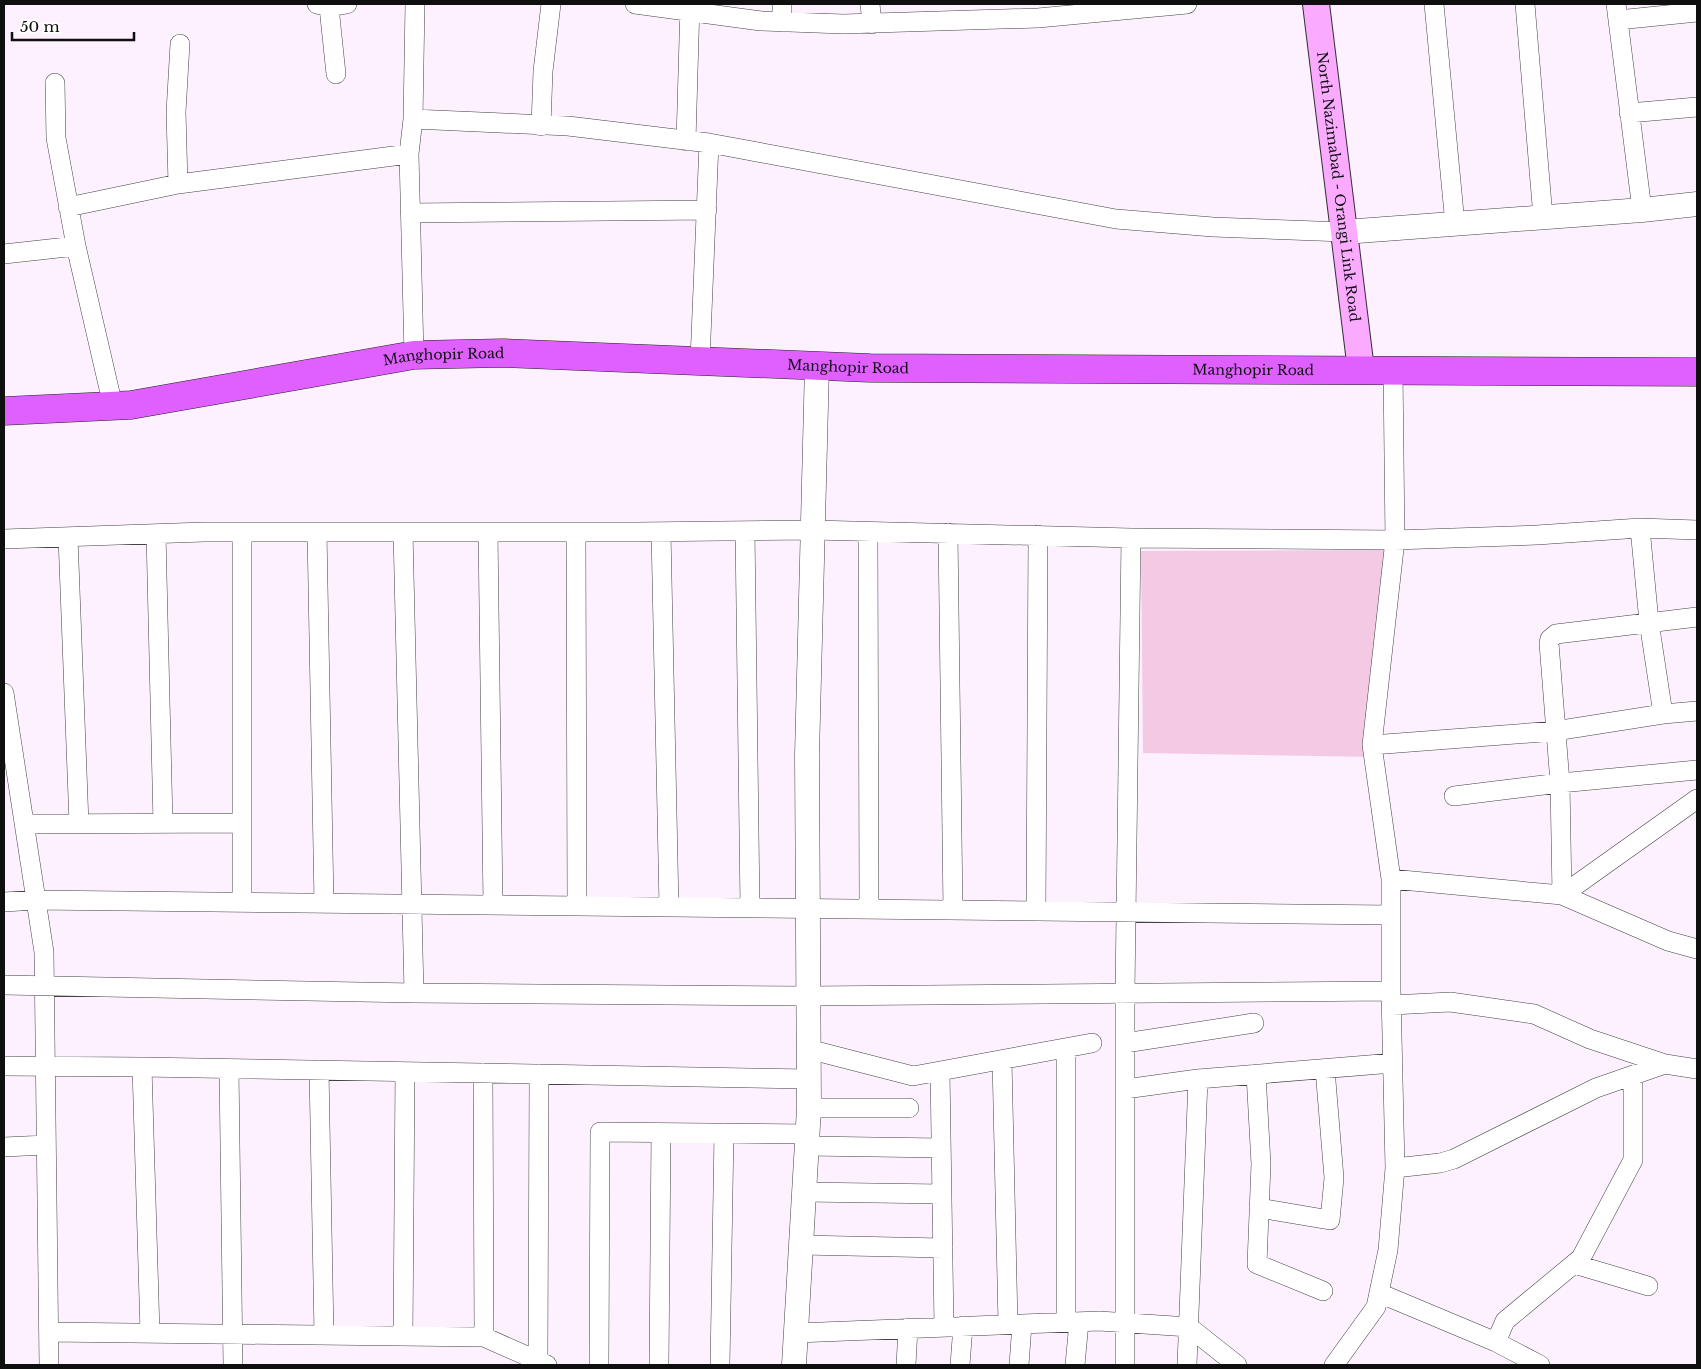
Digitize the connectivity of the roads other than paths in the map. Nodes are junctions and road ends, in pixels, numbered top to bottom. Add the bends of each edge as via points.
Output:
1 (330, 4) edge
2 (415, 4) edge
3 (551, 4) edge
4 (636, 4) edge
5 (870, 4) edge
6 (1187, 4) edge
7 (1316, 4) edge
8 (1434, 4) edge
9 (1525, 4) edge
10 (690, 7) edge
11 (1037, 11) edge
12 (1617, 12) edge
13 (1697, 12) edge
14 (782, 13) edge
15 (872, 24) junction
16 (180, 44) dead end
17 (336, 74) dead end
18 (55, 83) dead end
19 (1697, 107) edge
20 (1630, 113) junction
21 (413, 119) junction
22 (541, 126) junction
23 (686, 141) junction
24 (709, 143) junction
25 (409, 154) junction
26 (178, 184) junction
27 (1697, 204) edge
28 (68, 207) junction
29 (707, 210) junction
30 (1642, 210) junction
31 (410, 213) junction
32 (1543, 217) junction
33 (1455, 224) junction
34 (1344, 232) junction
35 (76, 246) junction
36 (4, 254) edge
37 (414, 355) junction
38 (700, 361) junction
39 (817, 366) junction
40 (1361, 370) junction
41 (1393, 370) junction
42 (1697, 372) edge
43 (113, 406) junction
44 (4, 411) edge
45 (1640, 528) junction
46 (813, 530) junction
47 (1697, 530) edge
48 (745, 531) junction
49 (242, 532) junction
50 (317, 532) junction
51 (403, 532) junction
52 (488, 532) junction
53 (576, 532) junction
54 (661, 532) junction
55 (868, 532) junction
56 (948, 533) junction
57 (156, 534) junction
58 (1038, 535) junction
59 (68, 537) junction
60 (1131, 538) junction
61 (4, 539) edge
62 (1395, 540) junction
63 (1697, 617) edge
64 (1649, 622) junction
65 (4, 692) edge
66 (1697, 712) edge
67 (1663, 714) junction
68 (1555, 731) junction
69 (1372, 745) junction
70 (1697, 770) edge
71 (1560, 783) junction
72 (1454, 796) dead end
73 (1695, 805) edge
74 (163, 823) junction
75 (242, 823) junction
76 (24, 824) junction
77 (79, 824) junction
78 (1391, 879) junction
79 (1562, 896) junction
80 (36, 900) junction
81 (4, 902) edge
82 (242, 902) junction
83 (324, 903) junction
84 (412, 904) junction
85 (493, 905) junction
86 (577, 906) junction
87 (669, 907) junction
88 (750, 907) junction
89 (808, 908) junction
90 (869, 908) junction
91 (953, 910) junction
92 (1036, 911) junction
93 (1126, 912) junction
94 (1392, 915) junction
95 (1697, 950) edge
96 (4, 985) edge
97 (44, 985) junction
98 (1125, 992) junction
99 (414, 993) junction
100 (808, 996) junction
101 (1392, 998) junction
102 (1254, 1023) dead end
103 (1092, 1043) dead end
104 (1125, 1043) junction
105 (1066, 1048) junction
106 (808, 1049) junction
107 (1002, 1060) junction
108 (1393, 1063) junction
109 (1665, 1064) junction
110 (45, 1065) junction
111 (4, 1066) edge
112 (142, 1067) junction
113 (1325, 1068) junction
114 (229, 1069) junction
115 (318, 1070) junction
116 (1697, 1070) edge
117 (940, 1071) junction
118 (405, 1072) junction
119 (483, 1073) junction
120 (539, 1074) junction
121 (1256, 1074) junction
122 (809, 1079) junction
123 (1198, 1079) junction
124 (1633, 1085) dead end
125 (1125, 1089) junction
126 (809, 1108) junction
127 (909, 1108) dead end
128 (661, 1133) junction
129 (724, 1133) junction
130 (807, 1140) junction
131 (46, 1145) junction
132 (4, 1146) edge
133 (941, 1148) junction
134 (1395, 1168) junction
135 (804, 1192) junction
136 (942, 1194) junction
137 (1260, 1208) junction
138 (801, 1245) junction
139 (942, 1248) junction
140 (1574, 1264) junction
141 (1648, 1286) dead end
142 (1323, 1291) dead end
143 (1379, 1293) junction
144 (1072, 1322) junction
145 (1126, 1323) junction
146 (1015, 1324) junction
147 (963, 1326) junction
148 (944, 1327) junction
149 (1189, 1327) junction
150 (908, 1328) junction
151 (49, 1332) junction
152 (150, 1333) junction
153 (796, 1333) junction
154 (233, 1334) junction
155 (324, 1335) junction
156 (403, 1336) junction
157 (484, 1337) junction
158 (1496, 1342) junction
159 (1517, 1359) edge
160 (542, 1363) edge
161 (49, 1365) edge
162 (233, 1365) edge
163 (599, 1365) edge
164 (659, 1365) edge
165 (720, 1365) edge
166 (794, 1365) edge
167 (906, 1365) edge
168 (960, 1365) edge
169 (1019, 1365) edge
170 (1076, 1365) edge
171 (1125, 1365) edge
172 (1187, 1365) edge
173 (1237, 1365) edge
174 (1334, 1365) edge
175 (1540, 1365) edge

1 - 17 street
2 - 21 street
3 - 22 street
4 - 10 street via 667,9
5 - 15 street
6 - 11 street
7 - 34 main road, North Nazimabad - Orangi Link Road
8 - 33 street
9 - 32 street
10 - 14 street via 761,21
10 - 23 street
11 - 15 street
12 - 13 street
12 - 20 street
14 - 15 street
16 - 26 street via 176,112
18 - 28 street via 56,138
19 - 20 street
20 - 30 street
21 - 22 street
21 - 25 street
22 - 23 street via 568,126
23 - 24 street
24 - 29 street
24 - 34 street via 1116,219 1212,227
25 - 26 street
25 - 31 street
26 - 28 street
27 - 30 street
28 - 35 street
29 - 31 street
29 - 38 street
30 - 32 street
31 - 37 street
32 - 33 street
33 - 34 street
34 - 40 main road, North Nazimabad - Orangi Link Road
35 - 36 street
35 - 43 street
37 - 38 main road, Manghopir Road via 503,354
37 - 43 main road, Manghopir Road
38 - 39 main road, Manghopir Road
39 - 40 main road, Manghopir Road
39 - 46 street
40 - 41 main road, Manghopir Road
41 - 42 main road, Manghopir Road
41 - 62 street
43 - 44 main road, Manghopir Road
45 - 47 street
45 - 62 street
45 - 64 street
46 - 48 street
46 - 55 street
46 - 89 street via 807,755
48 - 54 street
48 - 88 street
49 - 50 street
49 - 57 street
49 - 75 street
50 - 51 street
50 - 83 street
51 - 52 street
51 - 84 street
52 - 53 street
52 - 85 street
53 - 54 street
53 - 86 street
54 - 87 street
55 - 56 street
55 - 90 street
56 - 58 street
56 - 91 street
57 - 59 street
57 - 74 street
58 - 60 street
58 - 92 street
59 - 61 street
59 - 77 street
60 - 62 street
60 - 93 street
62 - 69 street
63 - 64 street
64 - 67 street
64 - 68 street via 1552,636 1549,648
65 - 76 street
66 - 67 street
67 - 68 street
68 - 69 street
68 - 71 street
69 - 78 street
70 - 71 street
71 - 72 street
71 - 79 street
73 - 79 street
74 - 75 street
74 - 77 street
75 - 82 street
76 - 77 street
76 - 80 street
78 - 79 street
78 - 94 street
79 - 95 street
80 - 81 street
80 - 82 street
80 - 97 street via 44,952
82 - 83 street
83 - 84 street
84 - 85 street
84 - 99 street
85 - 86 street
86 - 87 street
87 - 88 street
88 - 89 street
89 - 90 street
89 - 100 street
90 - 91 street
91 - 92 street
92 - 93 street
93 - 94 street
93 - 98 street
94 - 101 street
96 - 97 street
97 - 99 street
97 - 110 street
98 - 100 street
98 - 101 street
98 - 104 street
99 - 100 street
100 - 106 street
101 - 108 street
101 - 109 street via 1450,1002 1534,1014 1590,1039
102 - 104 street
103 - 105 street
104 - 125 street
105 - 107 street
105 - 144 street
106 - 117 street via 913,1076
106 - 122 street
107 - 117 street
107 - 146 street
108 - 113 street
108 - 134 street
109 - 116 street
109 - 134 street via 1596,1088 1454,1159
110 - 111 street
110 - 112 street
110 - 131 street
112 - 114 street
112 - 152 street
113 - 121 street
113 - 137 street via 1334,1178 1330,1220
114 - 115 street
114 - 154 street
115 - 118 street
115 - 155 street
117 - 133 street
118 - 119 street
118 - 156 street
119 - 120 street
119 - 157 street
120 - 122 street
120 - 160 street
121 - 123 street
121 - 137 street via 1261,1151
122 - 126 street
123 - 125 street
123 - 149 street
124 - 140 street via 1633,1160 1581,1258
125 - 145 street
126 - 127 street
126 - 130 street
128 - 129 street
128 - 163 street via 600,1132
128 - 164 street
129 - 130 street
129 - 165 street
130 - 133 street
130 - 135 street
131 - 132 street
131 - 151 street
133 - 136 street
134 - 143 street via 1388,1250
135 - 136 street
135 - 138 street
136 - 139 street
137 - 142 street via 1257,1264
138 - 139 street
138 - 153 street
139 - 148 street
140 - 141 street
140 - 158 street via 1505,1321
143 - 158 street
143 - 174 street via 1376,1307
144 - 145 street
144 - 146 street
144 - 170 street
145 - 149 street
145 - 171 street
146 - 147 street
146 - 169 street
147 - 148 street
147 - 168 street
148 - 150 street
149 - 172 street
149 - 173 street
150 - 153 street
150 - 167 street
151 - 152 street
151 - 161 street
152 - 154 street
153 - 166 street
154 - 155 street
154 - 162 street
155 - 156 street
156 - 157 street
157 - 160 street
158 - 159 street
159 - 175 street

